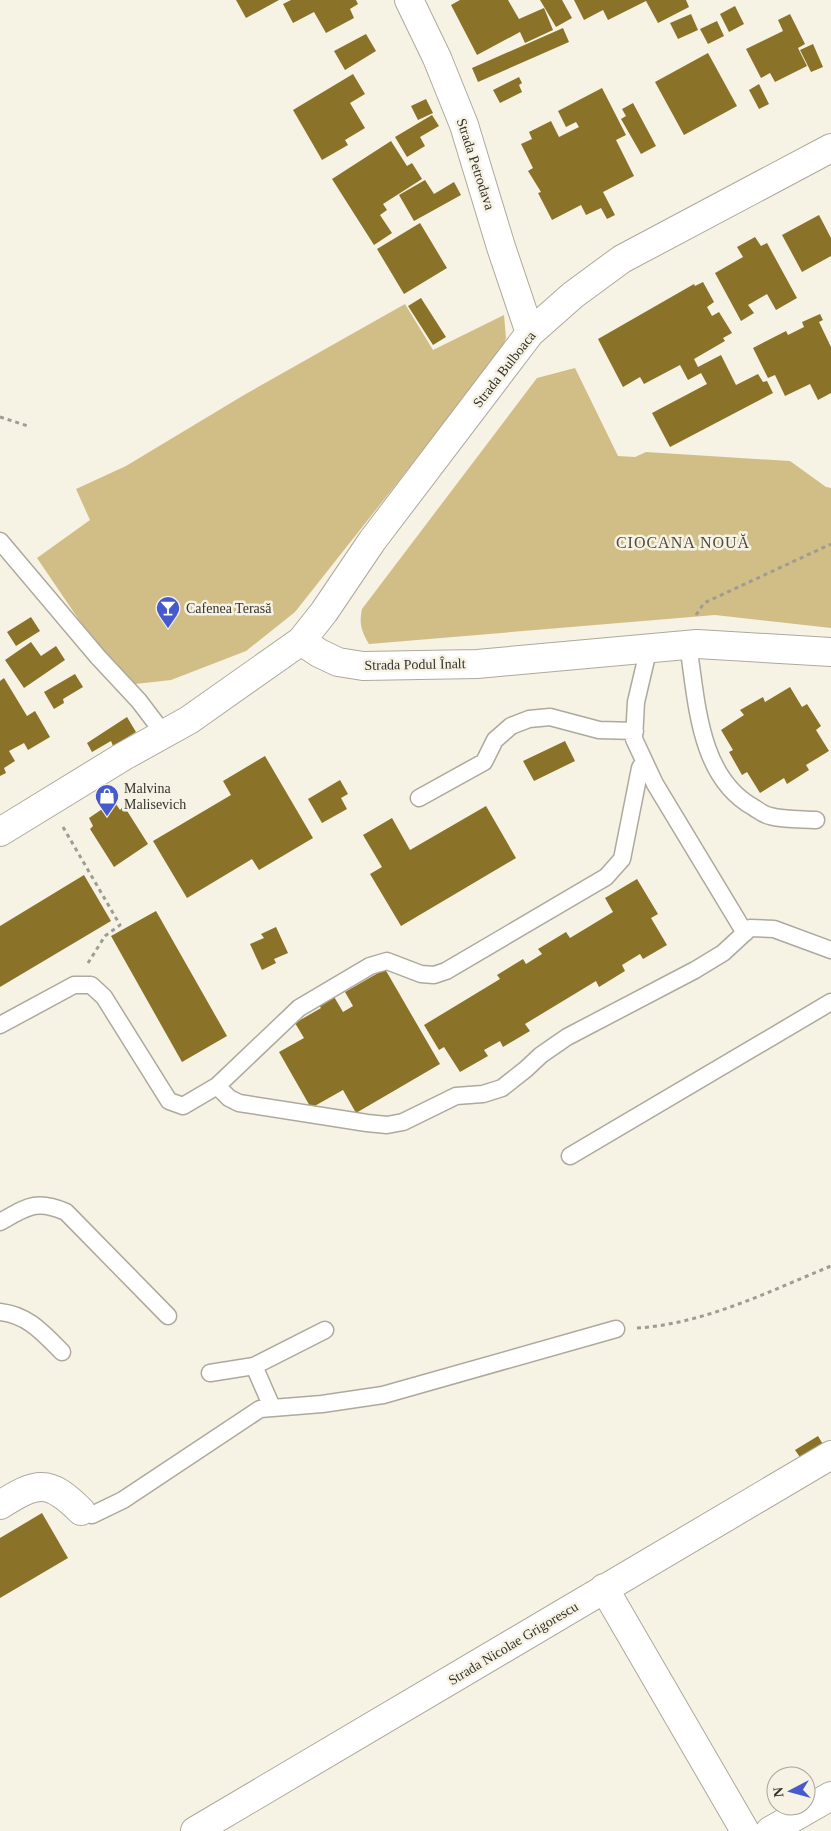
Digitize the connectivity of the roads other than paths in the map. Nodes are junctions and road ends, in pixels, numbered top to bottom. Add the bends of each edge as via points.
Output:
1 (409, 0) edge
2 (831, 148) edge
3 (530, 333) junction
4 (0, 541) edge
5 (301, 641) junction
6 (688, 645) junction
7 (649, 647) junction
8 (831, 652) edge
9 (634, 732) junction
10 (164, 734) junction
11 (644, 763) junction
12 (419, 798) dead end
13 (816, 820) dead end
14 (0, 832) edge
15 (745, 933) junction
16 (831, 950) edge
17 (831, 1002) edge
18 (0, 1024) edge
19 (218, 1086) junction
20 (570, 1156) dead end
21 (0, 1222) edge
22 (0, 1312) edge
23 (168, 1316) dead end
24 (616, 1329) road end
25 (325, 1330) dead end
26 (62, 1352) dead end
27 (254, 1366) junction
28 (210, 1374) dead end
29 (272, 1407) junction
30 (831, 1455) edge
31 (0, 1505) edge
32 (81, 1511) joint
33 (604, 1588) junction
34 (831, 1796) edge
35 (195, 1831) edge
36 (745, 1831) edge
37 (770, 1831) edge

1 - 3 street, Strada Petrodava via 464,125
2 - 3 street, Strada Bulboaca via 622,259 572,295
3 - 5 street, Strada Bulboaca via 372,541
4 - 10 lane
5 - 7 street, Strada Podul Înalt via 338,662 363,666 477,664
5 - 10 street
6 - 7 street, Strada Podul Înalt
6 - 8 street, Strada Podul Înalt via 742,645
6 - 13 lane via 702,727 708,749 726,786 743,801 770,816
7 - 9 lane via 636,702
9 - 11 lane
9 - 12 lane via 599,730 550,717 528,719 511,726 495,740 484,762
10 - 14 street
11 - 15 lane
11 - 19 lane via 640,768 622,859 606,877 434,976 387,961 370,966 299,1008
15 - 16 lane via 750,928 774,929
15 - 19 lane via 723,953 695,970 567,1037 541,1054 502,1088 483,1094 456,1096 403,1122 367,1123 239,1104
17 - 20 lane
18 - 19 lane via 74,985 91,985 104,997 169,1102 183,1106
21 - 23 lane via 30,1205 50,1205 66,1212
22 - 26 lane via 11,1313 36,1324
24 - 29 lane via 384,1395
25 - 27 lane
27 - 28 lane
27 - 29 lane
29 - 32 lane via 260,1409 123,1500 92,1515
30 - 33 street, Strada Nicolae Grigorescu
31 - 32 street via 34,1486 49,1487 65,1495
33 - 35 street, Strada Nicolae Grigorescu
33 - 36 street
34 - 37 street

